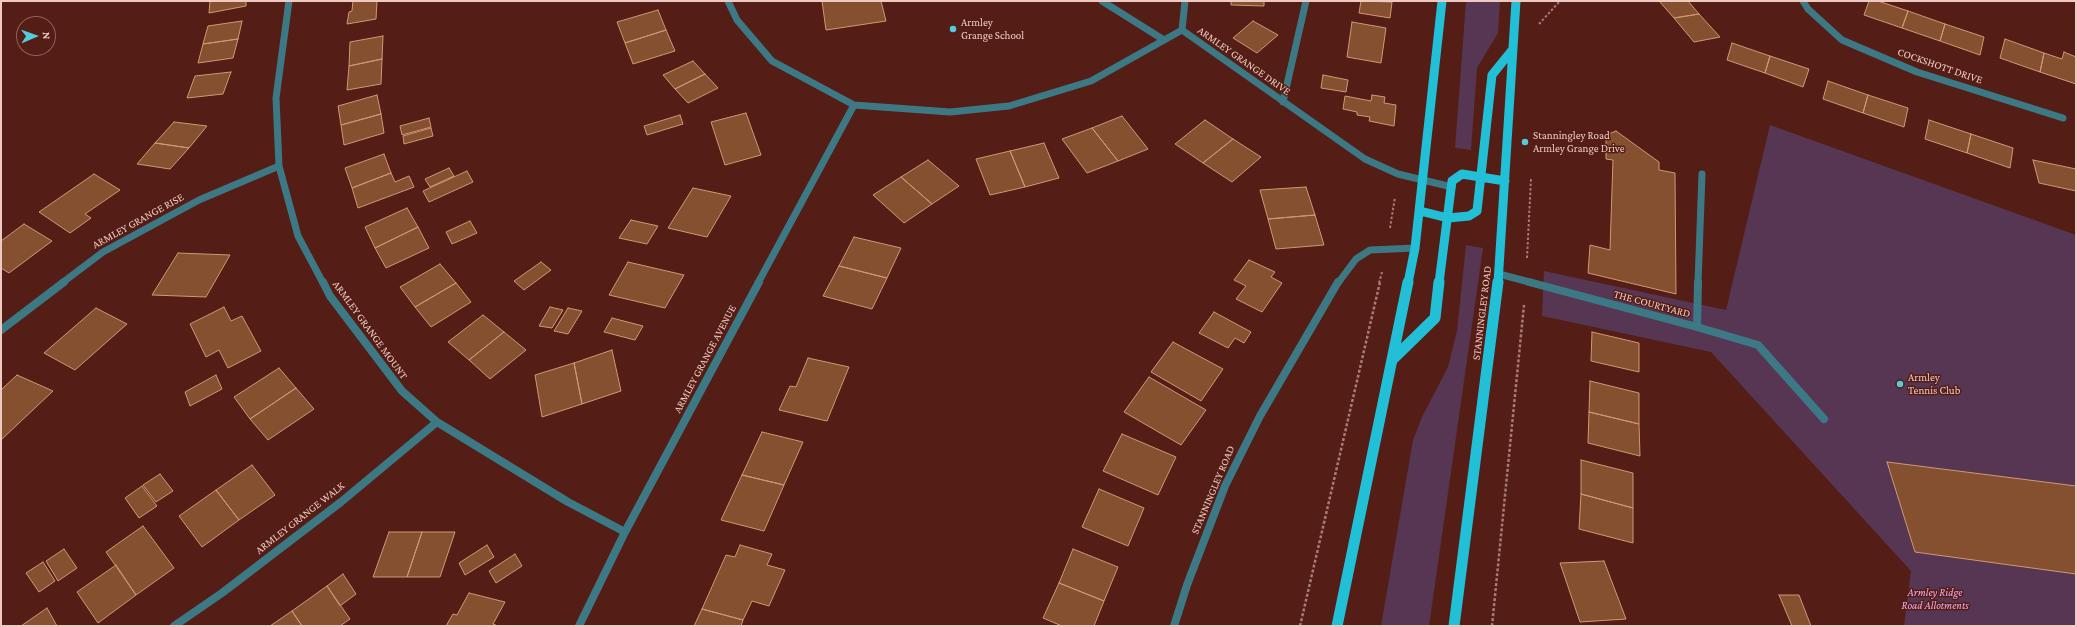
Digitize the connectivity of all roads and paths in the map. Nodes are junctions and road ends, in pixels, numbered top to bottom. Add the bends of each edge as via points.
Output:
1 (289, 1) edge
2 (728, 1) edge
3 (1102, 1) edge
4 (1185, 1) edge
5 (1306, 1) edge
6 (1442, 1) edge
7 (1516, 1) edge
8 (1803, 1) edge
9 (1182, 30) junction
10 (1164, 40) junction
11 (1513, 49) junction
12 (1283, 102) junction
13 (854, 105) junction
14 (2063, 118) dead end
15 (279, 166) junction
16 (1398, 174) junction
17 (1702, 174) dead end
18 (1481, 177) junction
19 (1424, 181) junction
20 (1505, 182) junction
21 (1452, 187) junction
22 (1420, 211) junction
23 (1448, 218) junction
24 (1415, 248) junction
25 (1387, 249) junction
26 (1499, 274) junction
27 (1697, 328) junction
28 (1, 330) edge
29 (1393, 359) junction
30 (1824, 418) dead end
31 (437, 422) junction
32 (625, 532) junction
33 (174, 626) edge
34 (579, 626) edge
35 (1174, 626) edge
36 (1300, 626) edge
37 (1337, 626) edge
38 (1454, 626) edge

1 - 15 street, ARMLEY GRANGE MOUNT via 276,98
2 - 13 street, ARMLEY GRANGE DRIVE via 737,20 772,61
3 - 10 street
4 - 9 street
5 - 12 street
6 - 19 main road
7 - 11 main road, STANNINGLEY ROAD
8 - 14 street, COCKSHOTT DRIVE via 1808,9 1842,40 1917,72
9 - 10 street, ARMLEY GRANGE DRIVE
9 - 12 street, ARMLEY GRANGE DRIVE
10 - 13 street, ARMLEY GRANGE DRIVE via 1091,81 1009,106 950,112
11 - 18 main road via 1492,75
11 - 20 main road, STANNINGLEY ROAD
12 - 16 street, ARMLEY GRANGE DRIVE via 1365,159
13 - 32 street, ARMLEY GRANGE AVENUE
15 - 28 street, ARMLEY GRANGE RISE via 199,200 103,252
15 - 31 street, ARMLEY GRANGE MOUNT via 298,236 330,296 402,391
16 - 19 street, ARMLEY GRANGE DRIVE
16 - 25 path
17 - 27 street, THE COURTYARD
18 - 20 main road
18 - 21 main road via 1462,174 1452,181
18 - 23 main road via 1476,211 1470,216
19 - 21 street, ARMLEY GRANGE DRIVE
19 - 22 main road
20 - 26 main road, STANNINGLEY ROAD
21 - 23 main road
22 - 23 main road
22 - 24 main road
23 - 29 main road via 1435,318
24 - 25 street, STANNINGLEY ROAD
24 - 29 main road
25 - 35 street, STANNINGLEY ROAD via 1370,250 1356,259 1339,281 1260,416 1225,486
25 - 36 path
26 - 27 street, THE COURTYARD
26 - 38 main road, STANNINGLEY ROAD
27 - 30 street via 1758,345
29 - 37 main road
31 - 32 street, ARMLEY GRANGE MOUNT via 568,502
31 - 33 street, ARMLEY GRANGE WALK via 341,502 222,593
32 - 34 street, ARMLEY GRANGE AVENUE

